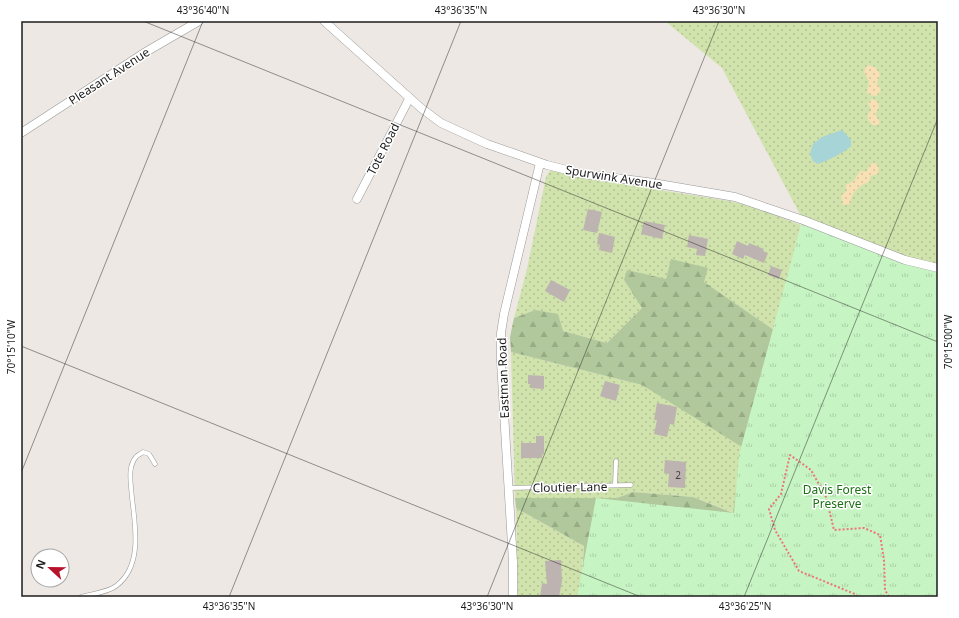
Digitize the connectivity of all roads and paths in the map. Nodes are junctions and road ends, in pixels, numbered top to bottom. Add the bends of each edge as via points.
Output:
1 (200, 21) edge
2 (324, 21) edge
3 (409, 99) junction
4 (21, 133) edge
5 (540, 163) junction
6 (357, 199) dead end
7 (938, 268) edge
8 (616, 461) dead end
9 (156, 464) dead end
10 (615, 485) junction
11 (631, 485) dead end
12 (508, 488) junction
13 (81, 597) edge
14 (513, 597) edge
15 (857, 597) edge
16 (889, 597) edge

1 - 4 street, Pleasant Avenue via 144,53
2 - 3 street, Spurwink Avenue
3 - 5 street, Spurwink Avenue via 441,123 487,144
3 - 6 street, Tote Road
5 - 7 street, Spurwink Avenue via 583,174 735,197 803,220 905,260
5 - 12 street, Eastman Road via 501,333
8 - 10 lane
9 - 13 lane via 149,454 143,452 136,456 131,467 135,554 130,568 115,587
10 - 11 lane, Cloutier Lane
10 - 12 lane, Cloutier Lane
12 - 14 street, Eastman Road
15 - 16 path via 799,571 775,530 769,509 781,494 790,455 811,470 826,497 834,530 864,528 880,536 885,590

